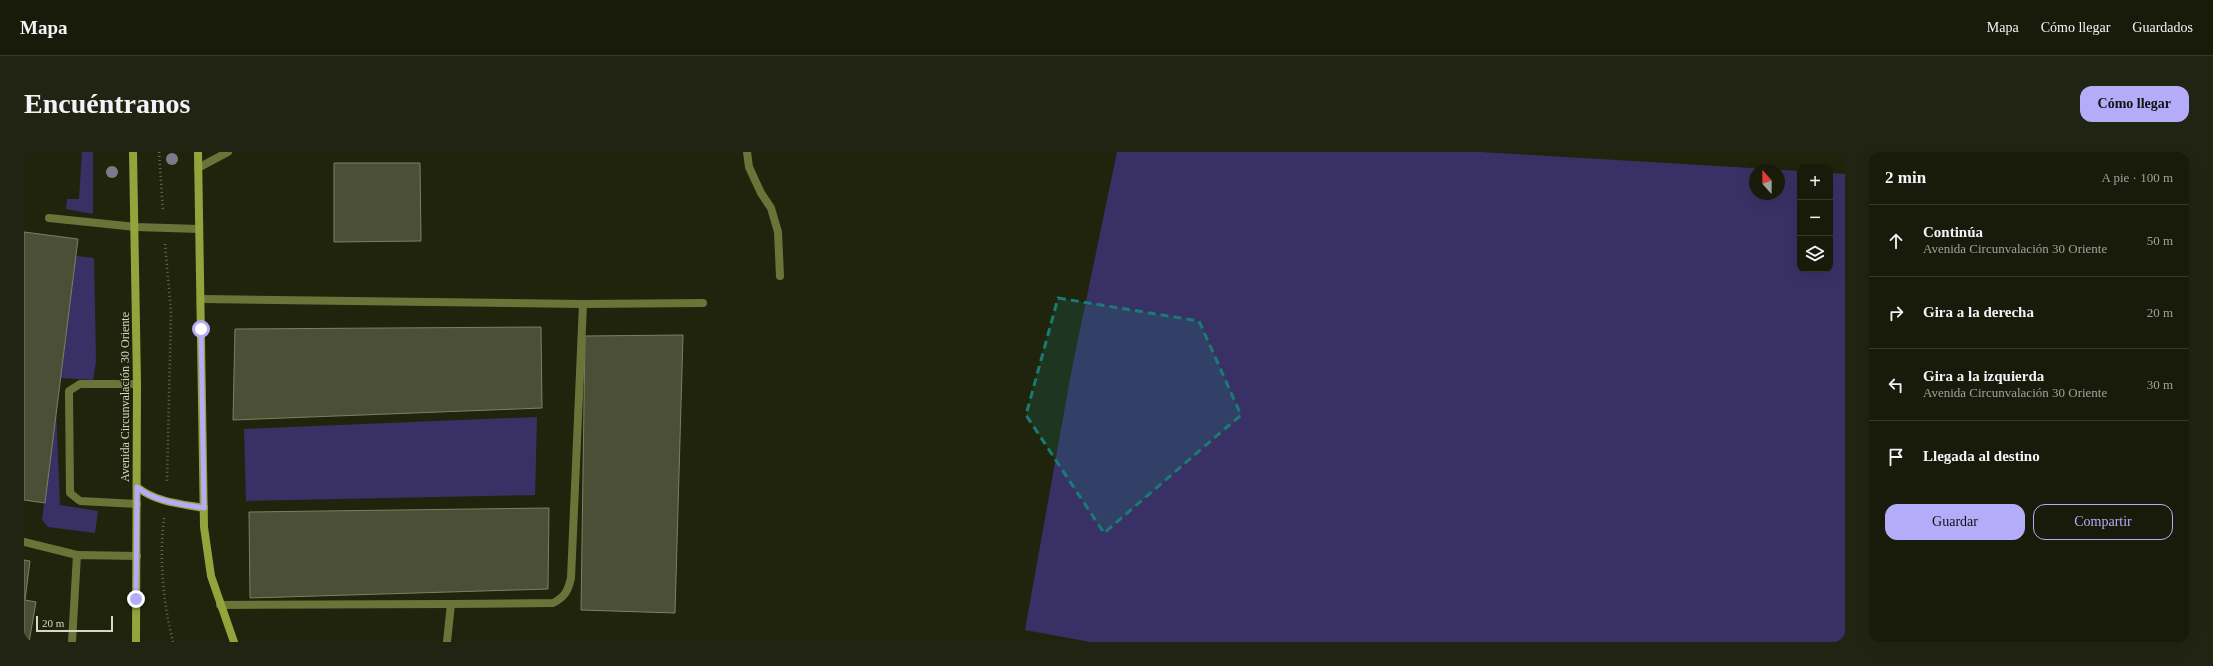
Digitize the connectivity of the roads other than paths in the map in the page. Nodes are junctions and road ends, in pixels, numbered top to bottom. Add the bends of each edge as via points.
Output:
1 (133, 152) edge
2 (198, 152) edge
3 (228, 152) edge
4 (747, 152) edge
5 (198, 168) junction
6 (49, 218) dead end
7 (136, 227) junction
8 (199, 229) junction
9 (780, 276) dead end
10 (201, 300) junction
11 (703, 303) dead end
12 (583, 304) junction
13 (137, 384) junction
14 (137, 487) junction
15 (137, 504) junction
16 (204, 508) junction
17 (24, 542) edge
18 (77, 555) junction
19 (137, 556) junction
20 (451, 604) junction
21 (220, 605) junction
22 (72, 642) edge
23 (136, 642) edge
24 (234, 642) edge
25 (447, 642) edge

1 - 7 main road, Avenida Circunvalación 30 Oriente
2 - 5 main road
3 - 5 lane
4 - 9 lane via 749,167 761,193 772,208 778,232
5 - 8 main road
6 - 7 lane
7 - 8 lane
7 - 13 main road, Avenida Circunvalación 30 Oriente
8 - 10 main road
10 - 12 lane
10 - 16 main road
11 - 12 lane
12 - 20 lane via 572,571 568,590 563,598 553,603
13 - 14 main road, Avenida Circunvalación 30 Oriente
13 - 15 lane via 80,384 69,391 70,493 80,501
14 - 15 main road, Avenida Circunvalación 30 Oriente
14 - 16 main road via 166,501
15 - 19 main road, Avenida Circunvalación 30 Oriente
16 - 21 main road via 206,546 211,576
17 - 18 lane
18 - 19 lane
18 - 22 lane
19 - 23 main road, Avenida Circunvalación 30 Oriente
20 - 21 lane
20 - 25 lane
21 - 24 main road

